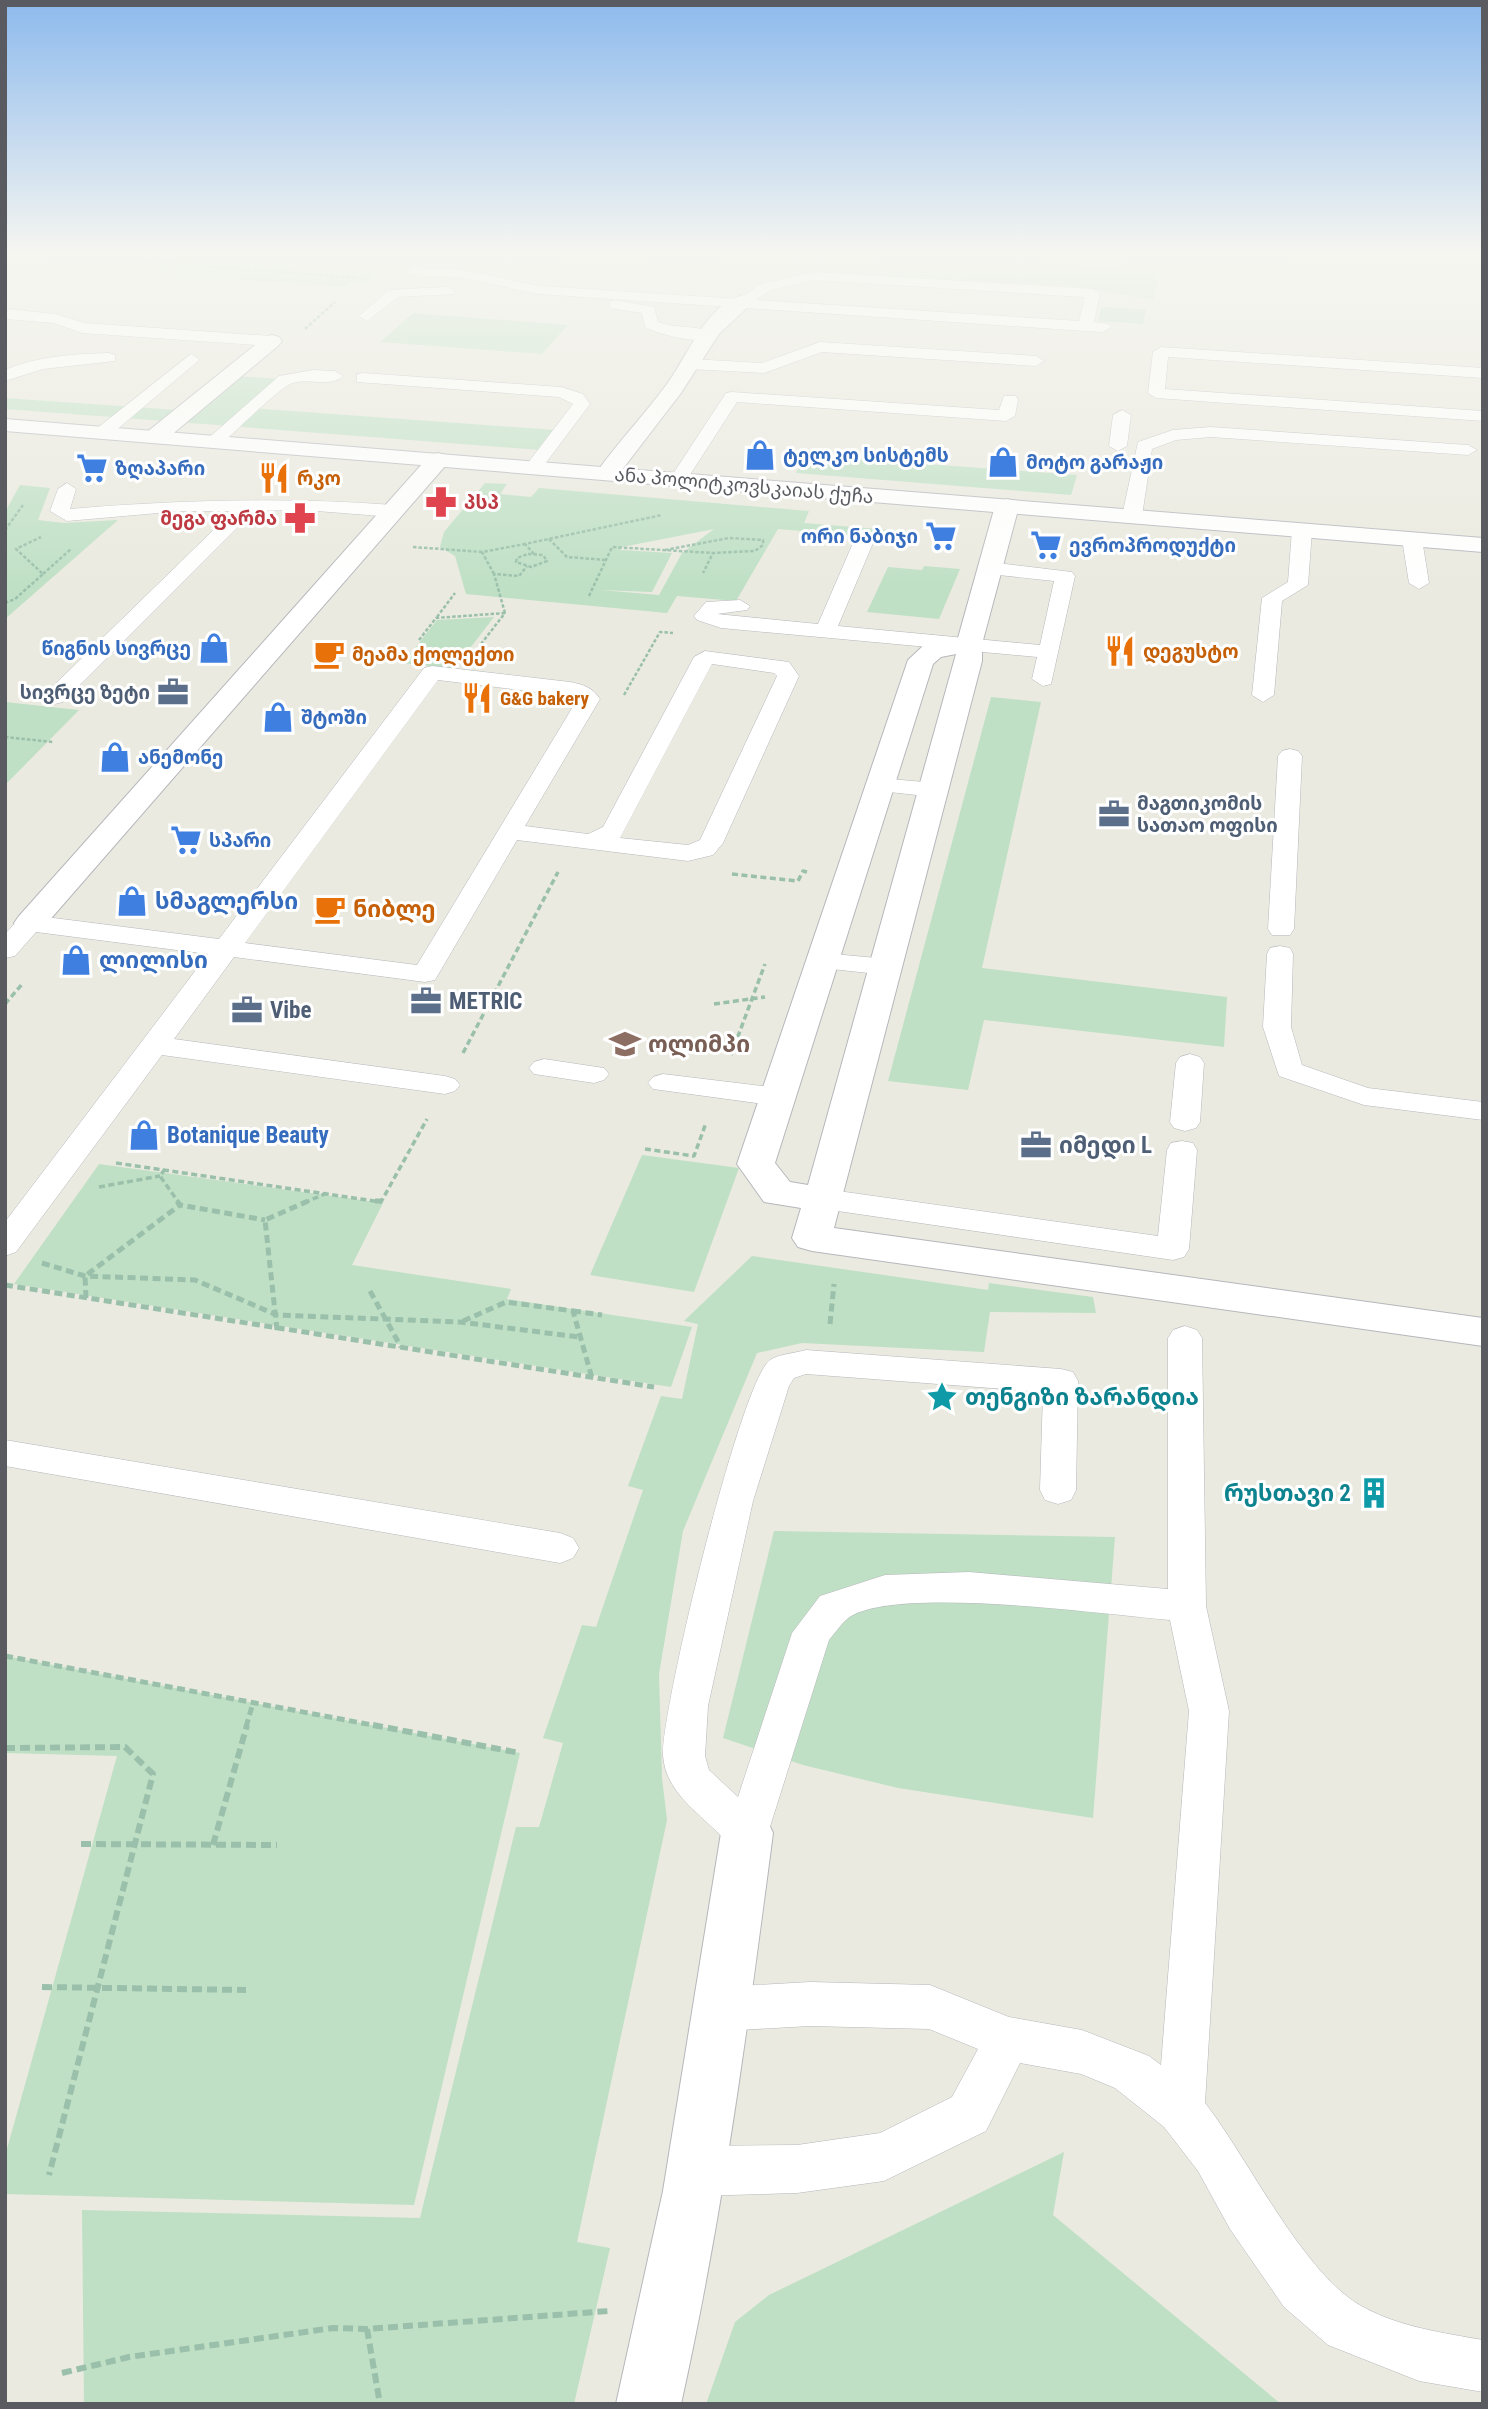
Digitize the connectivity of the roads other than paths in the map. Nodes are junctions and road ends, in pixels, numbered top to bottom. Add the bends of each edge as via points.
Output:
1 (41, 365) edge
2 (183, 365) edge
3 (235, 365) edge
4 (690, 365) edge
5 (717, 365) edge
6 (771, 365) edge
7 (1162, 365) edge
8 (1292, 365) edge
9 (1483, 373) edge
10 (5, 376) edge
11 (335, 376) dead end
12 (363, 378) dead end
13 (895, 393) dead end
14 (732, 397) junction
15 (1010, 400) dead end
16 (1122, 415) dead end
17 (1483, 416) edge
18 (5, 425) edge
19 (102, 433) junction
20 (155, 437) junction
21 (213, 442) junction
22 (1118, 446) dead end
23 (1468, 450) dead end
24 (438, 460) junction
25 (533, 468) junction
26 (607, 474) junction
27 (678, 480) junction
28 (66, 489) dead end
29 (249, 506) junction
30 (1007, 506) junction
31 (1118, 510) junction
32 (393, 511) junction
33 (1302, 530) junction
34 (1412, 539) junction
35 (863, 543) dead end
36 (1483, 545) edge
37 (989, 568) junction
38 (1419, 583) dead end
39 (740, 606) dead end
40 (825, 631) junction
41 (969, 644) junction
42 (1049, 652) junction
43 (705, 657) junction
44 (920, 660) junction
45 (1043, 679) dead end
46 (1263, 695) dead end
47 (55, 697) dead end
48 (1291, 746) dead end
49 (879, 785) junction
50 (935, 790) junction
51 (509, 832) junction
52 (589, 841) junction
53 (30, 923) junction
54 (225, 948) junction
55 (5, 950) edge
56 (823, 961) junction
57 (887, 967) junction
58 (155, 1045) junction
59 (1190, 1063) dead end
60 (544, 1068) dead end
61 (594, 1074) dead end
62 (663, 1083) dead end
63 (445, 1085) road end
64 (778, 1097) junction
65 (1483, 1111) edge
66 (824, 1199) junction
67 (5, 1244) edge
68 (1483, 1332) edge
69 (1185, 1338) dead end
70 (5, 1453) edge
71 (1058, 1490) dead end
72 (560, 1548) dead end
73 (1187, 1606) junction
74 (747, 1833) junction
75 (722, 2009) junction
76 (1008, 2039) junction
77 (1181, 2110) junction
78 (697, 2171) junction
79 (1483, 2366) edge
80 (648, 2404) edge

1 - 10 lane
2 - 19 lane
3 - 20 street via 186,398
4 - 26 street
5 - 6 lane
7 - 17 lane via 1156,393
8 - 9 lane
11 - 21 lane via 285,380
12 - 25 lane via 561,392 577,398 582,404
13 - 14 lane via 742,382
14 - 15 lane via 1006,416
14 - 27 lane
16 - 22 lane
18 - 19 street, ანა პოლიტკოვსკაიას ქუჩა
19 - 20 street, ანა პოლიტკოვსკაიას ქუჩა
20 - 21 street, ანა პოლიტკოვსკაიას ქუჩა
21 - 24 street, ანა პოლიტკოვსკაიას ქუჩა
23 - 31 lane via 1211,432 1173,435 1144,446
24 - 25 street, ანა პოლიტკოვსკაიას ქუჩა
24 - 32 street
25 - 26 street, ანა პოლიტკოვსკაიას ქუჩა
26 - 27 street, ანა პოლიტკოვსკაიას ქუჩა
27 - 30 street, ანა პოლიტკოვსკაიას ქუჩა
28 - 29 lane via 59,512 67,515 181,505
29 - 32 lane via 304,504
29 - 47 lane
30 - 31 street, ანა პოლიტკოვსკაიას ქუჩა
30 - 37 street
31 - 33 street, ანა პოლიტკოვსკაიას ქუჩა
32 - 53 street
33 - 34 street, ანა პოლიტკოვსკაიას ქუჩა
33 - 46 lane via 1298,585 1272,598
34 - 36 street, ანა პოლიტკოვსკაიას ქუჩა
34 - 38 lane
35 - 40 lane
37 - 41 street
37 - 42 lane via 1065,576
39 - 40 lane via 713,607 704,616 721,622
40 - 41 lane
41 - 42 lane
41 - 44 street via 933,650
41 - 50 street via 969,661
42 - 45 lane
43 - 44 lane via 710,648 726,643
43 - 52 lane via 613,831
43 - 52 lane via 782,667 788,676 711,843 704,850 688,853
44 - 49 street
48 - 65 lane via 1277,1027 1289,1070 1364,1096
49 - 50 lane
49 - 56 street
50 - 57 street
51 - 52 lane
51 - 54 lane via 425,974
51 - 54 lane via 589,699 570,689 432,673
53 - 54 lane
53 - 55 lane
54 - 58 lane
56 - 57 lane
56 - 64 street
57 - 66 street
58 - 63 lane
58 - 67 lane
59 - 66 lane via 1173,1249
60 - 61 lane
62 - 64 lane
64 - 66 street via 756,1164 778,1193
66 - 68 street via 812,1238
69 - 73 lane
70 - 72 lane
71 - 74 lane via 1061,1381 806,1362 782,1369 772,1383 732,1514 688,1706 684,1756 691,1780
73 - 74 lane via 970,1587 885,1590 834,1607 812,1633
73 - 77 lane via 1209,1711
74 - 75 street
75 - 76 lane via 810,2004 930,2007
75 - 78 street
76 - 77 lane via 1082,2052 1132,2072
76 - 78 lane via 969,2114 884,2157 797,2169
77 - 79 lane via 1215,2154 1302,2289 1346,2327 1419,2355
78 - 80 street via 673,2306

